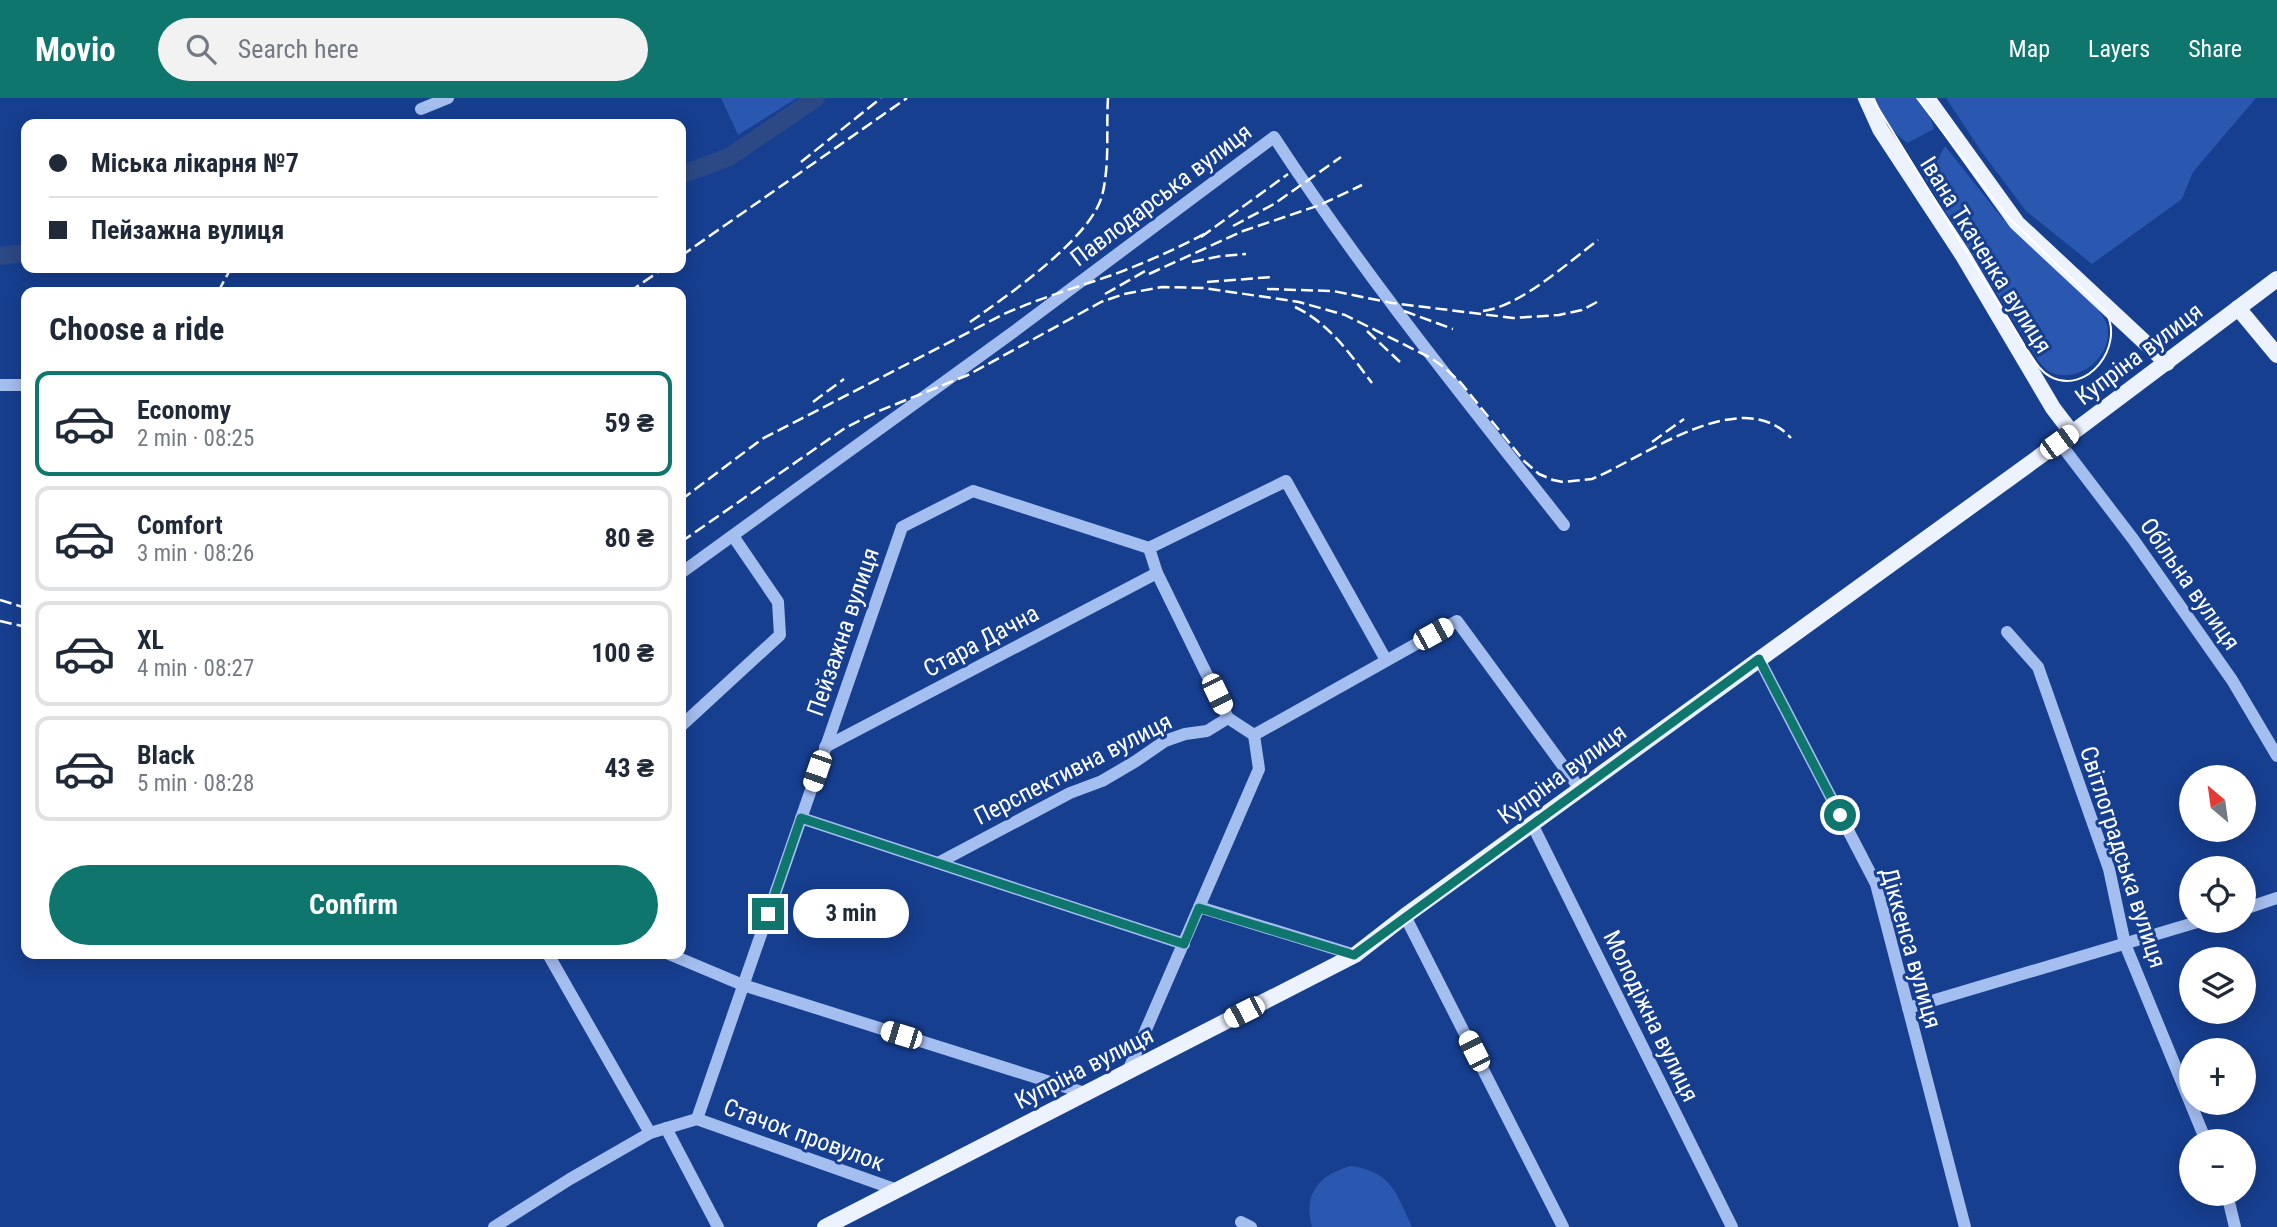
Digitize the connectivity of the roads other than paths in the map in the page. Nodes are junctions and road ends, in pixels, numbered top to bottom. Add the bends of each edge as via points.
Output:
1 (448, 98) edge
2 (1866, 98) edge
3 (1927, 98) edge
4 (421, 109) dead end
5 (2277, 279) edge
6 (2238, 308) junction
7 (2277, 355) edge
8 (2167, 363) junction
9 (21, 384) edge
10 (0, 386) edge
11 (2066, 438) junction
12 (1564, 525) dead end
13 (733, 536) junction
14 (1149, 548) junction
15 (686, 569) edge
16 (1157, 573) junction
17 (2007, 632) dead end
18 (1759, 659) junction
19 (1386, 660) junction
20 (1228, 718) junction
21 (686, 721) edge
22 (1254, 735) junction
23 (825, 747) junction
24 (2277, 756) edge
25 (1580, 789) junction
26 (801, 818) junction
27 (1532, 824) junction
28 (937, 863) junction
29 (2277, 898) edge
30 (2256, 905) edge
31 (1199, 908) junction
32 (1405, 916) junction
33 (2179, 928) edge
34 (1184, 944) junction
35 (2125, 944) junction
36 (1354, 955) junction
37 (551, 959) edge
38 (681, 959) edge
39 (743, 985) junction
40 (1908, 1008) junction
41 (1128, 1071) junction
42 (1086, 1093) junction
43 (697, 1119) junction
44 (666, 1128) junction
45 (2201, 1129) edge
46 (650, 1133) junction
47 (897, 1190) junction
48 (2230, 1206) edge
49 (494, 1227) edge
50 (718, 1227) edge
51 (825, 1227) edge
52 (1563, 1227) edge
53 (1732, 1227) edge
54 (1965, 1227) edge
55 (2235, 1227) edge

1 - 4 street
2 - 11 main road, Івана Ткаченка вулиця via 1880,129 1962,254 2053,408
3 - 8 main road, Івана Ткаченка вулиця via 2017,223
5 - 6 main road, Купріна вулиця
6 - 7 main road
6 - 8 main road, Купріна вулиця
8 - 11 main road, Купріна вулиця
9 - 10 street
11 - 18 main road, Купріна вулиця
11 - 24 street, Обільна вулиця via 2232,680
12 - 13 street, Павлодарська вулиця via 1431,358 1274,137
13 - 15 street, Павлодарська вулиця
13 - 21 street via 778,602 780,635
14 - 16 street
14 - 19 street via 1286,481
14 - 23 street, Пейзажна вулиця via 973,491 902,527
16 - 20 street
16 - 23 street, Стара Дачна
17 - 35 street, Світлоградська вулиця via 2038,667 2109,869
18 - 25 main road, Купріна вулиця
18 - 40 street, Діккенса вулиця via 1876,884
19 - 22 street
19 - 25 street via 1457,621
20 - 22 street
20 - 28 street, Перспективна вулиця via 1207,731 1165,741 1101,780
22 - 31 street via 1259,769
23 - 26 street, Пейзажна вулиця
25 - 27 main road, Купріна вулиця
26 - 28 street
26 - 39 street, Пейзажна вулиця
27 - 32 main road, Купріна вулиця
27 - 53 street, Молодіжна вулиця
28 - 34 street
29 - 30 street
31 - 34 street
31 - 36 street
32 - 36 main road, Купріна вулиця
32 - 52 street
33 - 35 street
34 - 41 street
35 - 40 street
35 - 45 street, Світлоградська вулиця
36 - 41 main road, Купріна вулиця
37 - 46 street
38 - 39 street
39 - 42 street
39 - 43 street, Пейзажна вулиця
40 - 54 street, Діккенса вулиця
41 - 42 main road, Купріна вулиця
42 - 47 main road, Купріна вулиця
43 - 44 street
43 - 47 street, Стачок провулок
44 - 46 street
44 - 50 street
46 - 49 street
47 - 51 main road, Купріна вулиця
48 - 55 street

